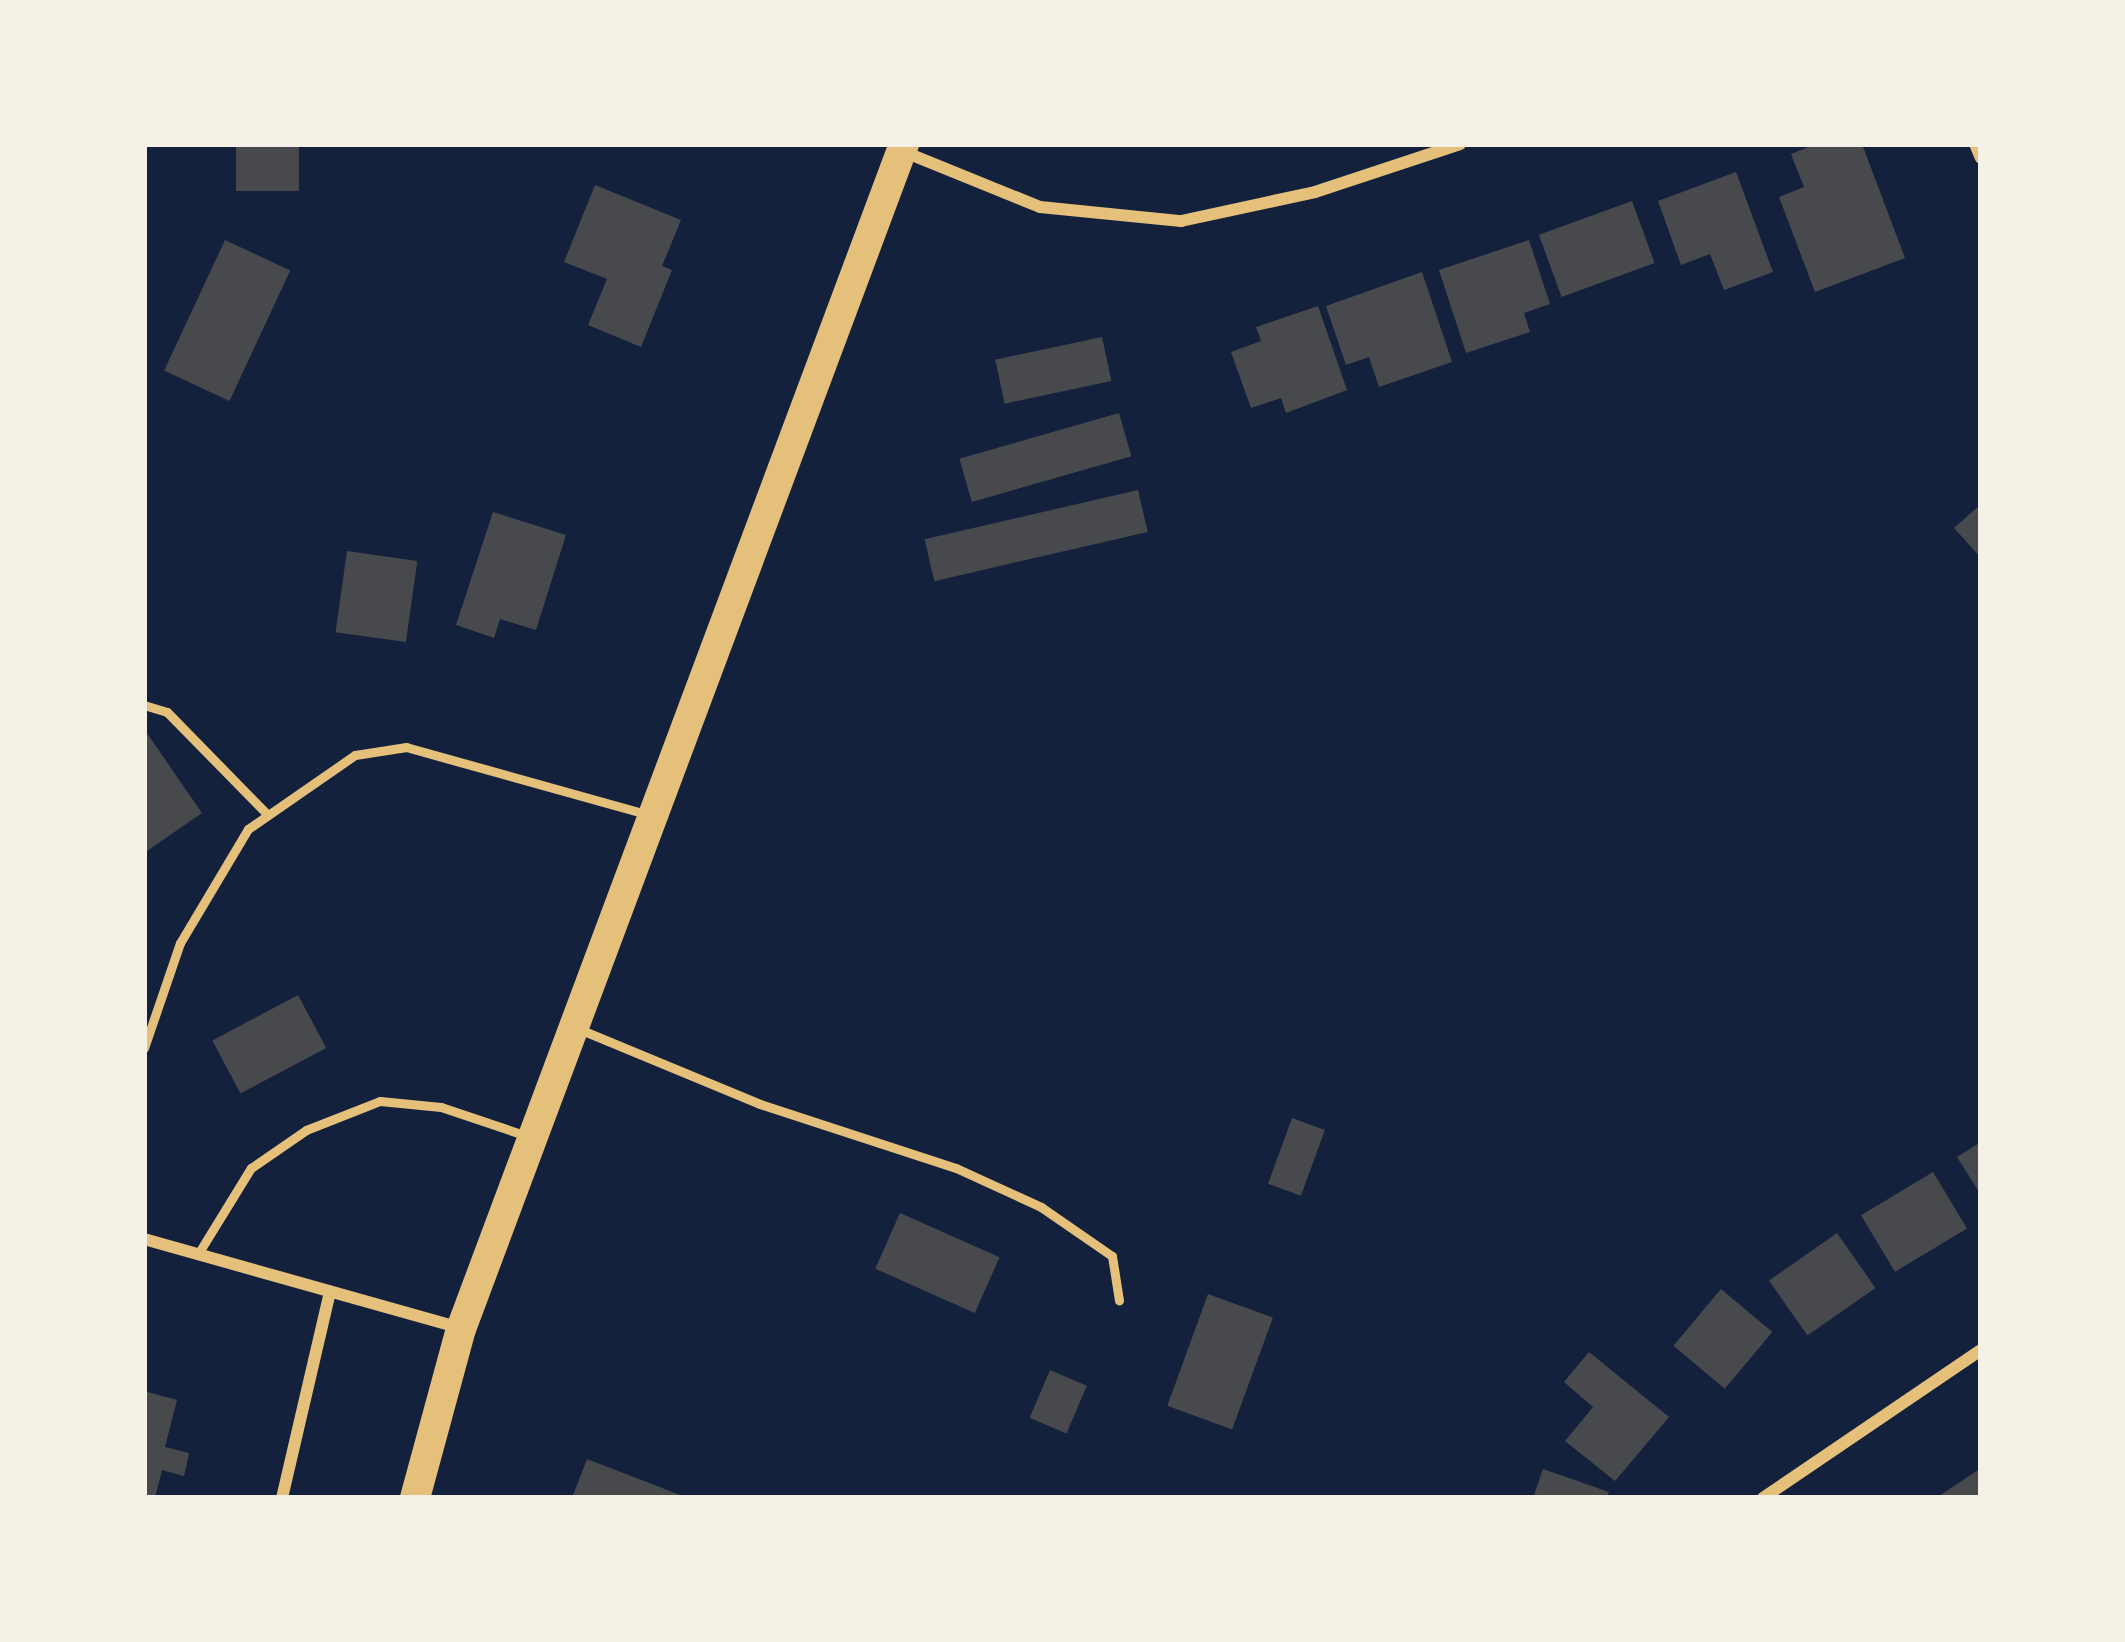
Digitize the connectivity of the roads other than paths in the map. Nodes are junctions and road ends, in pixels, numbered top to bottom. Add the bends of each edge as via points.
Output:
1 (1460, 144) edge
2 (1975, 144) edge
3 (903, 147) edge
4 (1981, 158) edge
5 (144, 705) edge
6 (267, 814) junction
7 (652, 816) junction
8 (574, 1027) junction
9 (144, 1048) edge
10 (532, 1138) junction
11 (144, 1239) edge
12 (198, 1254) junction
13 (330, 1292) junction
14 (1119, 1300) dead end
15 (461, 1329) junction
16 (1981, 1350) edge
17 (282, 1498) edge
18 (416, 1498) edge
19 (1763, 1498) edge

1 - 3 street via 1315,192 1181,221 1040,207
2 - 4 street
3 - 7 main road
5 - 6 lane via 167,712
6 - 7 lane via 355,755 406,747
6 - 9 lane via 208,887
7 - 8 main road
8 - 10 main road
8 - 14 lane via 1041,1207 1112,1256
10 - 12 lane via 441,1106 380,1101 306,1130 251,1168
10 - 15 main road
11 - 12 street
12 - 13 street
13 - 15 street
13 - 17 street
15 - 18 main road
16 - 19 street

